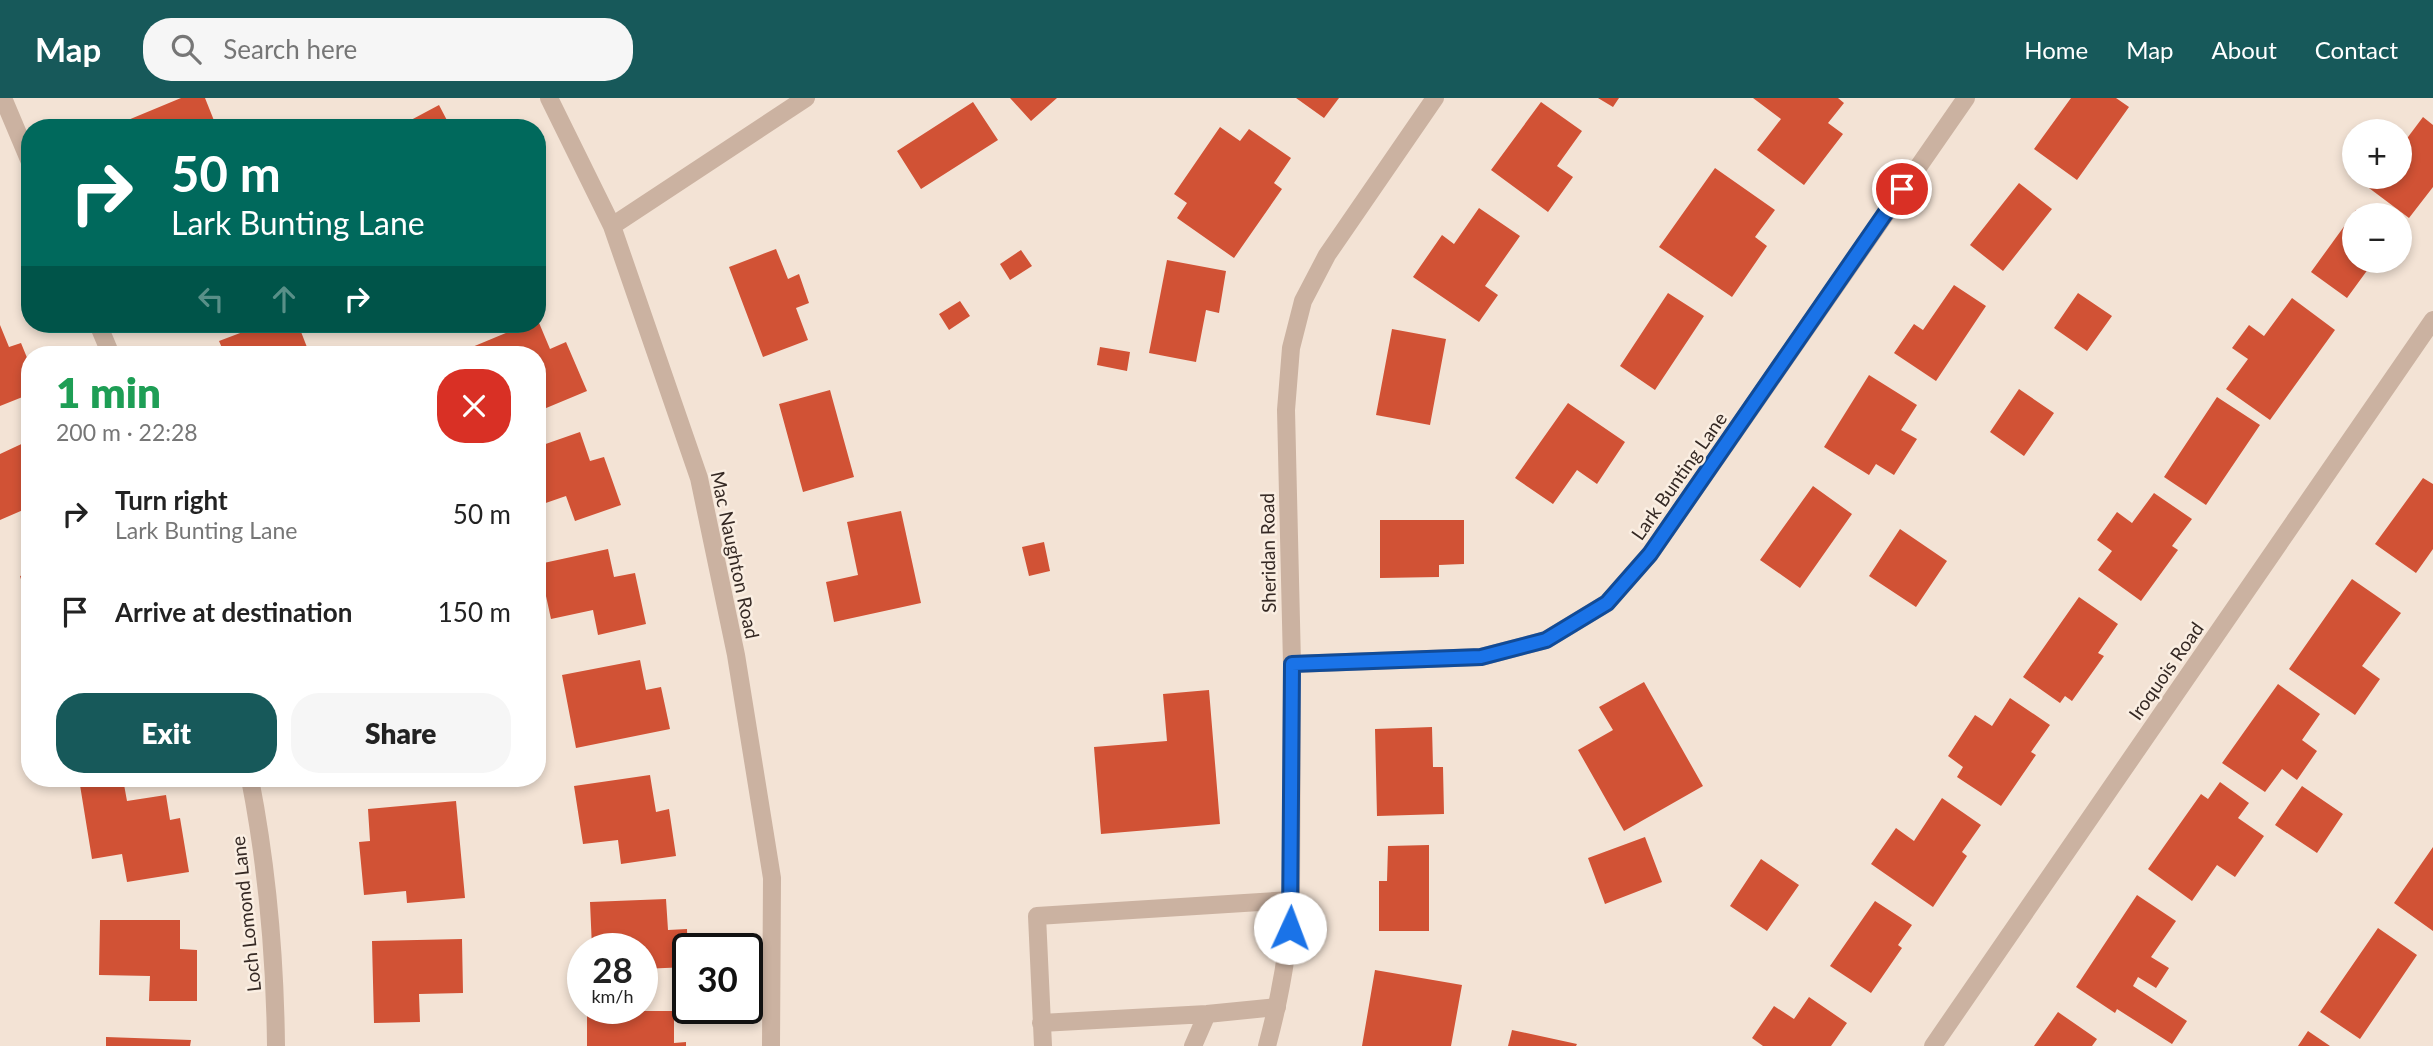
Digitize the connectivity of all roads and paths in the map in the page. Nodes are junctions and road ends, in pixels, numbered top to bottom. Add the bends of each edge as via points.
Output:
1 (3, 98) edge
2 (549, 98) edge
3 (806, 98) edge
4 (1435, 98) edge
5 (1966, 98) edge
6 (21, 141) edge
7 (612, 226) junction
8 (2433, 320) edge
9 (1292, 664) junction
10 (251, 787) edge
11 (1291, 900) junction
12 (1278, 1007) junction
13 (1207, 1014) junction
14 (1041, 1024) junction
15 (276, 1046) edge
16 (771, 1046) edge
17 (1042, 1046) edge
18 (1193, 1046) edge
19 (1267, 1046) edge
20 (1933, 1046) edge

1 - 6 street
2 - 7 street, Mac Naughton Road
3 - 7 street
4 - 9 street, Sheridan Road via 1326,255 1303,301 1291,348 1286,410
5 - 9 street, Lark Bunting Lane via 1650,554 1607,603 1546,640 1481,657
7 - 16 street, Mac Naughton Road via 699,478 736,654 772,878
8 - 20 street, Iroquois Road
9 - 11 street, Sheridan Road
10 - 15 street, Loch Lomond Lane via 276,993
11 - 12 street, Sheridan Road
11 - 14 street via 1037,916
12 - 13 street
12 - 19 street, Sheridan Road
13 - 14 street
13 - 18 street
14 - 17 street

